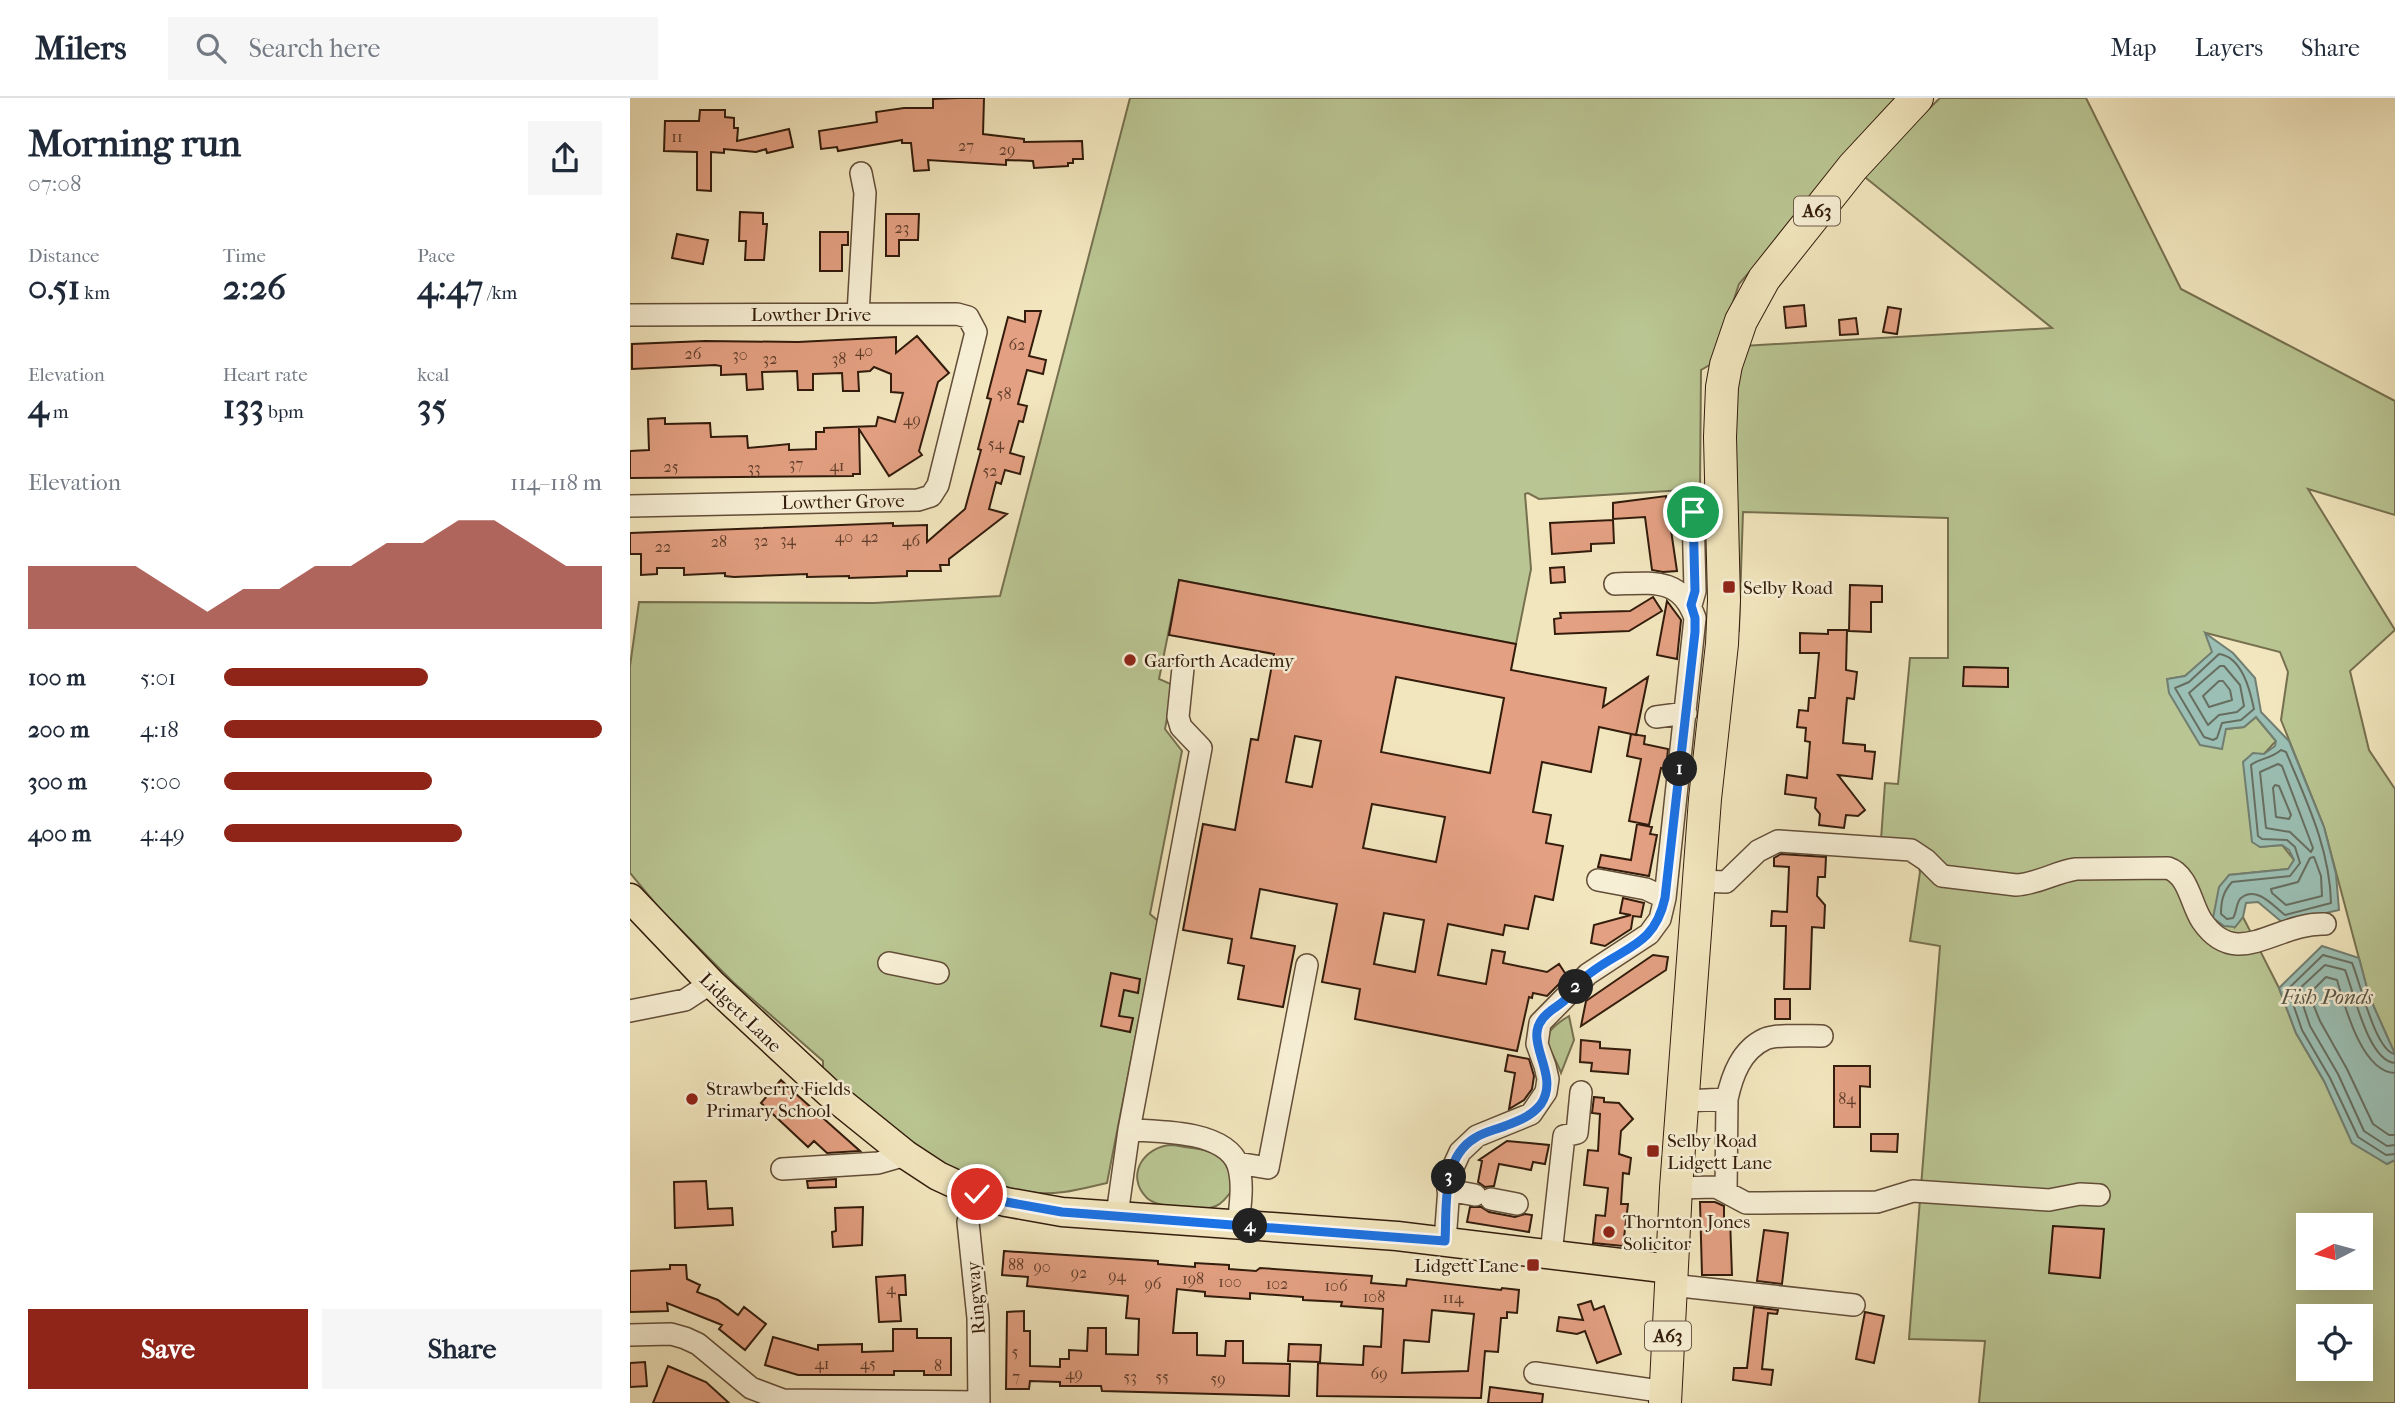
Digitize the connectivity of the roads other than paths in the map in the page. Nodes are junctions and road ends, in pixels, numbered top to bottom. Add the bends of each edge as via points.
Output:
1 (1917, 98) edge
2 (861, 173) dead end
3 (858, 314) junction
4 (630, 315) edge
5 (975, 337) joint
6 (630, 506) edge
7 (1693, 512) dead end
8 (1615, 584) dead end
9 (1691, 605) junction
10 (1183, 668) dead end
11 (1686, 713) junction
12 (1656, 717) dead end
13 (1598, 880) dead end
14 (1699, 881) junction
15 (1665, 898) junction
16 (634, 910) edge
17 (2325, 924) dead end
18 (889, 963) dead end
19 (1307, 965) dead end
20 (938, 973) dead end
21 (710, 983) junction
22 (630, 1011) edge
23 (1822, 1035) dead end
24 (1581, 1093) dead end
25 (1727, 1099) junction
26 (1684, 1101) junction
27 (1129, 1130) junction
28 (906, 1155) junction
29 (1237, 1163) junction
30 (782, 1169) dead end
31 (1676, 1188) junction
32 (1448, 1190) junction
33 (1726, 1192) junction
34 (977, 1194) junction
35 (2099, 1195) dead end
36 (1517, 1204) dead end
37 (1117, 1215) junction
38 (1238, 1226) junction
39 (1445, 1241) junction
40 (1551, 1254) junction
41 (1671, 1277) junction
42 (1854, 1305) dead end
43 (630, 1335) edge
44 (1535, 1373) dead end
45 (1665, 1398) edge
46 (979, 1402) edge

1 - 14 highway, A63 via 1764,279 1741,321 1726,365 1720,437 1724,611
2 - 3 street
3 - 4 street, Lowther Drive
3 - 5 street, Lowther Drive via 963,314 975,326
5 - 6 street, Lowther Grove via 938,485 931,496 918,500
7 - 9 street via 1695,591
8 - 9 street via 1658,583 1683,594
9 - 11 street via 1695,632
10 - 27 street via 1178,717 1181,727 1201,748
11 - 12 street
11 - 15 street
13 - 15 street via 1646,889
14 - 17 street via 1726,881 1767,845 1790,841 1911,850 1942,876 2016,886 2076,869 2168,868 2179,874 2211,934 2230,945 2251,943 2300,925
14 - 26 highway, A63
15 - 32 street via 1660,919 1649,934 1588,974 1567,999 1546,1014 1536,1033 1548,1079 1540,1104 1531,1114 1467,1143 1454,1163
16 - 21 main road, Lidgett Lane
18 - 20 street
19 - 29 street via 1268,1168
21 - 22 street via 685,999
21 - 28 main road, Lidgett Lane
23 - 25 street via 1766,1039 1744,1056 1732,1075
24 - 40 street via 1577,1133 1564,1136
25 - 26 street
25 - 33 street
26 - 31 highway, A63
27 - 29 street via 1211,1140 1226,1147
27 - 37 street
28 - 30 street via 878,1163
28 - 34 main road, Lidgett Lane
29 - 38 street via 1241,1181
31 - 33 street via 1716,1187
31 - 41 highway, A63
32 - 36 street
32 - 39 street
33 - 35 street via 1746,1203 1877,1202 1913,1191 2049,1200
34 - 37 main road, Lidgett Lane via 1035,1208
34 - 46 street, Ringway via 968,1222 978,1318
37 - 38 main road, Lidgett Lane
38 - 39 main road, Lidgett Lane
39 - 40 main road, Lidgett Lane
40 - 41 main road, Lidgett Lane
41 - 42 street
41 - 45 highway, A63
43 - 46 street via 685,1338 751,1388 783,1400
44 - 45 street

